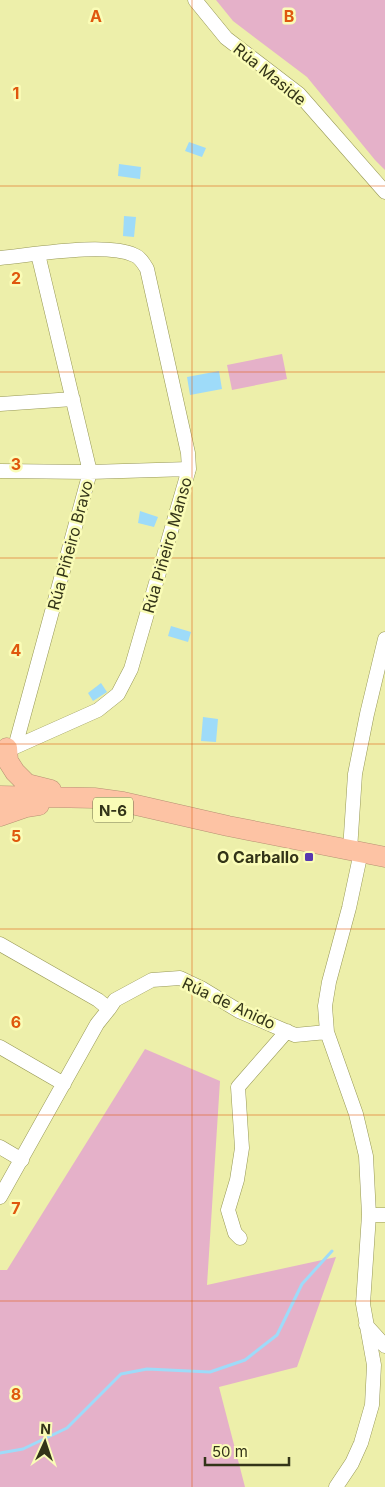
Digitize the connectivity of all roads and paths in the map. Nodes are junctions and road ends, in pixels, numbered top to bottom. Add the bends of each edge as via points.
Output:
1 (195, 0) edge
2 (385, 192) edge
3 (38, 254) junction
4 (0, 258) edge
5 (73, 399) junction
6 (0, 404) edge
7 (189, 469) junction
8 (0, 471) edge
9 (90, 472) junction
10 (385, 639) edge
11 (6, 754) edge
12 (0, 796) edge
13 (94, 798) junction
14 (0, 816) edge
15 (228, 826) junction
16 (355, 851) junction
17 (385, 857) edge
18 (0, 944) edge
19 (109, 1009) junction
20 (287, 1031) junction
21 (326, 1032) junction
22 (0, 1047) edge
23 (64, 1084) junction
24 (0, 1147) edge
25 (22, 1160) junction
26 (0, 1197) edge
27 (369, 1215) junction
28 (385, 1215) edge
29 (240, 1238) dead end
30 (366, 1325) junction
31 (385, 1346) edge
32 (336, 1487) edge

1 - 2 street, Rúa Maside via 226,38 299,94
3 - 4 street, Rúa Piñeiro Manso
3 - 5 street, Rúa Piñeiro Bravo
3 - 7 street, Rúa Piñeiro Manso via 91,249 121,251 136,256 148,269
5 - 6 street
5 - 9 street, Rúa Piñeiro Bravo
7 - 9 street
7 - 11 street, Rúa Piñeiro Manso via 131,669 118,694 98,710
8 - 9 street
9 - 11 street, Rúa Piñeiro Bravo
10 - 16 street via 355,774
11 - 13 highway via 15,772 27,784
12 - 13 highway, N-6
13 - 15 highway, N-6
14 - 15 highway, N-6 via 26,807 60,804
15 - 16 highway, N-6
16 - 17 highway, N-6
16 - 21 street via 349,908 328,982
18 - 19 street
19 - 20 street, Rúa de Anido via 115,1000 152,980 180,978 239,1011
19 - 23 street, Rúa de Anido via 97,1024
20 - 21 street, Rúa de Anido via 295,1035
20 - 29 street via 238,1087 242,1148 228,1210 235,1233
21 - 27 street via 356,1114 366,1156
22 - 23 street
23 - 25 street, Rúa de Anido
24 - 25 street
25 - 26 street, Rúa de Anido
27 - 28 street
27 - 30 street via 362,1304
30 - 31 street
30 - 32 street via 374,1366 372,1405 358,1450

